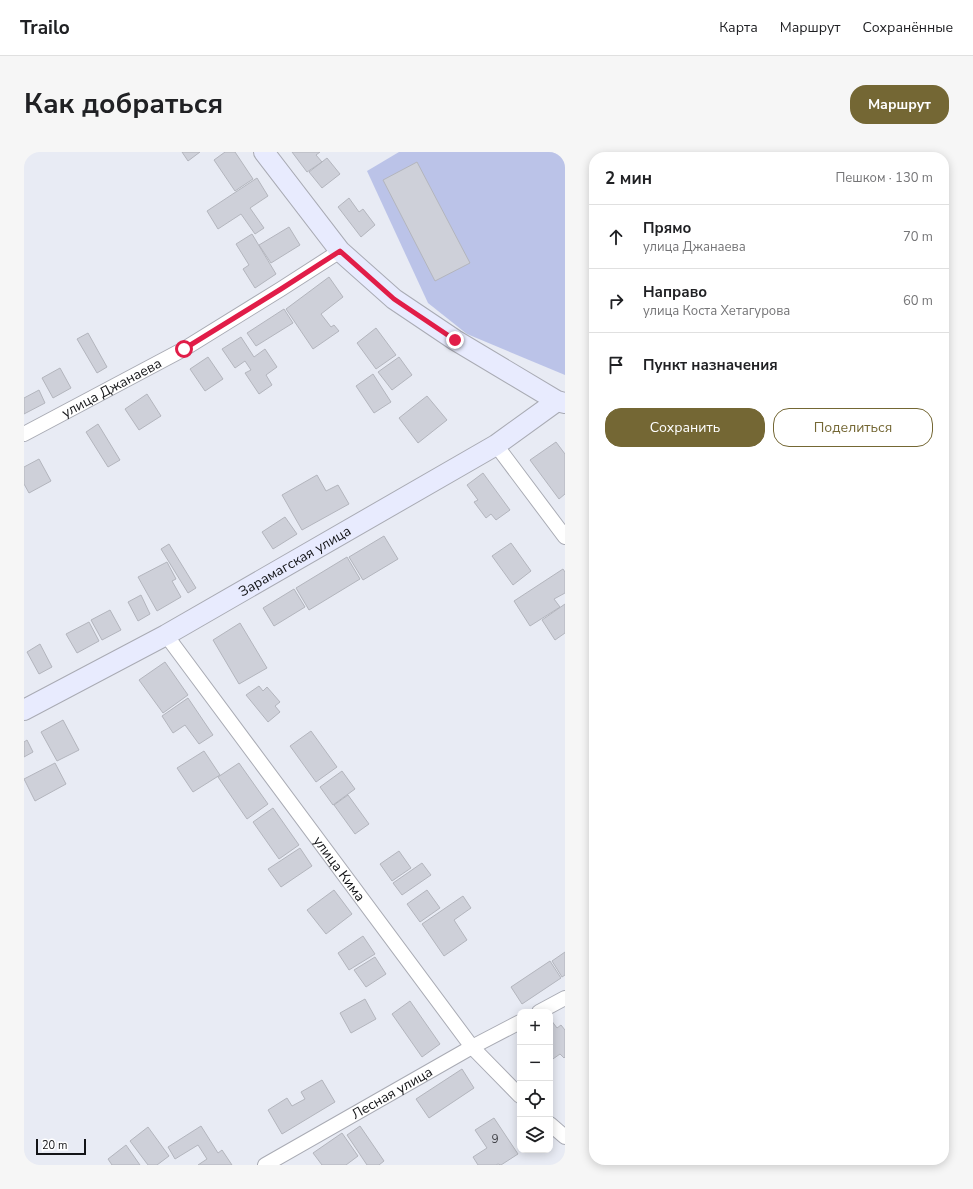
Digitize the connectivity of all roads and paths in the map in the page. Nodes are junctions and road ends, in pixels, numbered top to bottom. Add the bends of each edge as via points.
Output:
1 (264, 152) edge
2 (340, 251) junction
3 (561, 402) edge
4 (24, 434) edge
5 (496, 445) junction
6 (565, 536) edge
7 (166, 635) junction
8 (24, 710) edge
9 (565, 998) edge
10 (545, 1009) edge
11 (517, 1024) edge
12 (472, 1047) junction
13 (517, 1093) edge
14 (553, 1127) edge
15 (565, 1137) edge
16 (265, 1165) edge

1 - 2 street
2 - 3 street via 394,299 455,340
2 - 4 street, улица Джанаева via 184,349
3 - 5 street, Зарамагская улица
5 - 6 street
5 - 7 street, Зарамагская улица
7 - 8 street, Зарамагская улица
7 - 12 street, улица Кима
9 - 10 street
11 - 12 street, Лесная улица
12 - 13 street, улица Кима
12 - 16 street, Лесная улица
14 - 15 street

